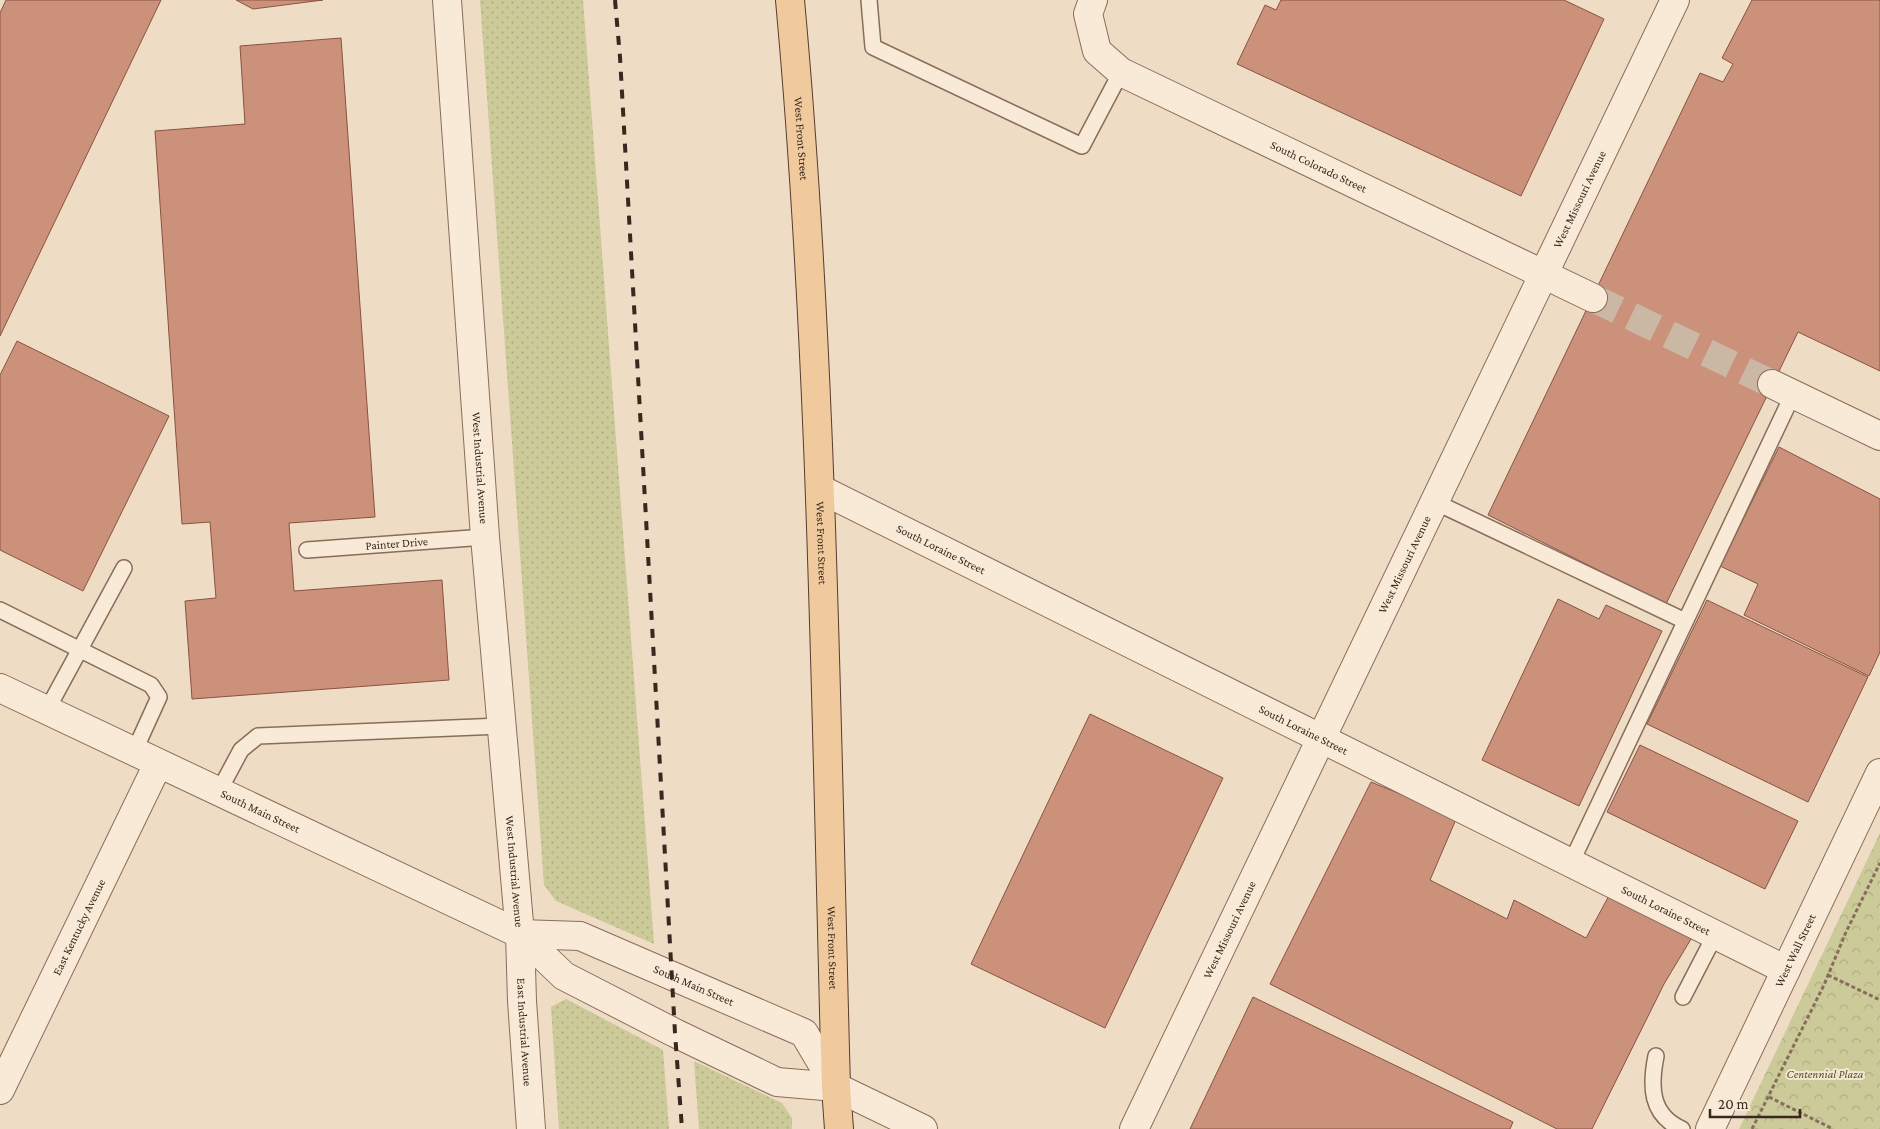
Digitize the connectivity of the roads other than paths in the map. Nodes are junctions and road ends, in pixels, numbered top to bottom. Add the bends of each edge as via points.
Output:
1 (447, 0) edge
2 (790, 0) edge
3 (869, 0) edge
4 (1093, 0) edge
5 (1675, 0) edge
6 (1121, 72) junction
7 (1543, 274) junction
8 (1593, 298) tunnel mouth
9 (1782, 389) joint
10 (1880, 436) edge
11 (820, 489) junction
12 (1435, 502) junction
13 (485, 537) junction
14 (307, 550) dead end
15 (124, 568) dead end
16 (0, 610) edge
17 (1685, 621) junction
18 (80, 649) junction
19 (0, 688) edge
20 (47, 710) junction
21 (501, 726) junction
22 (1322, 739) junction
23 (134, 752) junction
24 (158, 764) junction
25 (1880, 773) edge
26 (219, 791) junction
27 (1571, 863) junction
28 (520, 934) junction
29 (1715, 935) junction
30 (1786, 970) junction
31 (1683, 997) dead end
32 (1656, 1056) dead end
33 (836, 1087) junction
34 (0, 1090) edge
35 (531, 1129) edge
36 (839, 1129) edge
37 (923, 1129) edge
38 (1134, 1129) edge
39 (1682, 1129) edge
40 (1710, 1129) edge

1 - 13 street, West Industrial Avenue
2 - 11 main road, West Front Street via 812,296
3 - 6 lane via 872,47 1082,146
4 - 6 street, South Colorado Street via 1088,14 1097,51
5 - 7 street, West Missouri Avenue
6 - 7 street, South Colorado Street
7 - 8 street, South Colorado Street
7 - 12 street, West Missouri Avenue
9 - 10 street
9 - 17 lane
11 - 22 street, South Loraine Street
11 - 33 main road, West Front Street
12 - 17 lane
12 - 22 street, West Missouri Avenue
13 - 14 lane, Painter Drive
13 - 21 street, West Industrial Avenue
15 - 18 lane
16 - 18 lane
17 - 27 lane
18 - 20 lane
18 - 23 lane via 151,685 159,697
19 - 20 street, South Main Street
20 - 23 street, South Main Street
21 - 26 lane via 258,736 241,750
21 - 28 street, West Industrial Avenue
22 - 27 street, South Loraine Street
22 - 38 street, West Missouri Avenue
23 - 24 street, South Main Street
24 - 26 street, South Main Street
24 - 34 street, East Kentucky Avenue
25 - 30 street, West Wall Street
26 - 28 street, South Main Street
27 - 29 street, South Loraine Street
28 - 33 street, South Main Street via 564,976 675,1033 777,1082
28 - 33 street, South Main Street via 580,936 804,1033
28 - 35 street, East Industrial Avenue
29 - 30 street, South Loraine Street
29 - 31 lane
30 - 40 street, West Wall Street
32 - 39 lane via 1652,1079 1660,1113 1670,1124
33 - 36 main road, West Front Street
33 - 37 street, South Main Street

